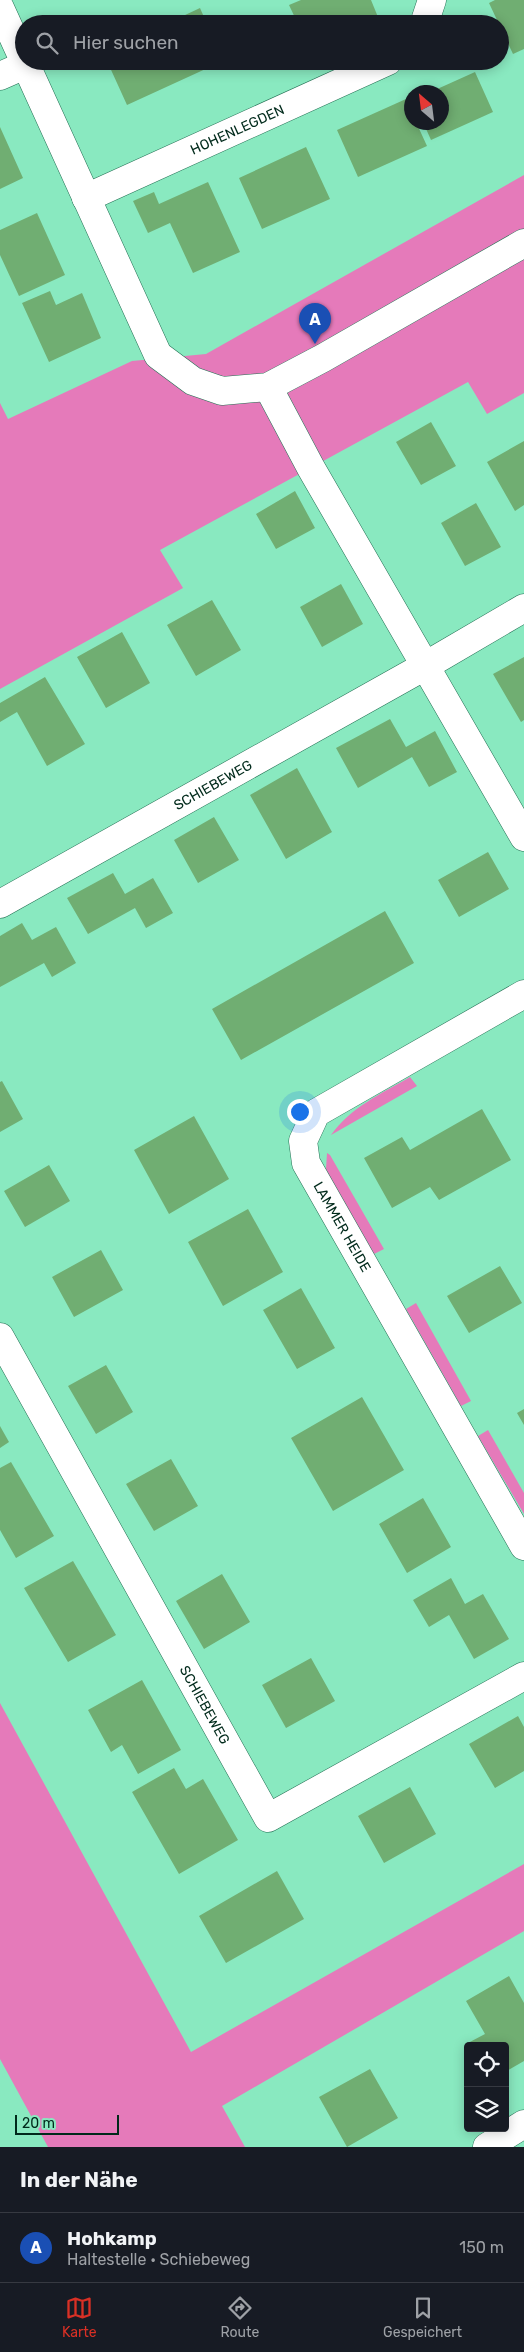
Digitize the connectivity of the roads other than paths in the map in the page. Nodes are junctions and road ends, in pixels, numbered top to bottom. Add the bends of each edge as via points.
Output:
1 (432, 0) edge
2 (0, 8) edge
3 (427, 15) edge
4 (15, 42) edge
5 (15, 69) edge
6 (27, 70) edge
7 (368, 70) edge
8 (0, 76) edge
9 (86, 198) junction
10 (524, 243) edge
11 (268, 387) junction
12 (524, 608) edge
13 (425, 666) junction
14 (524, 837) edge
15 (0, 904) edge
16 (524, 994) edge
17 (0, 1337) edge
18 (524, 1546) edge
19 (524, 1676) edge
20 (524, 2124) edge
21 (486, 2147) edge

1 - 3 street
2 - 4 street
5 - 8 street
6 - 9 street
7 - 9 street, HOHENLEGDEN
9 - 11 street via 158,355 193,381 222,391
10 - 11 street
11 - 13 street
12 - 13 street, SCHIEBEWEG
13 - 14 street
13 - 15 street, SCHIEBEWEG
16 - 18 street, LAMMER HEIDE via 316,1113 303,1141 306,1163
17 - 19 street, SCHIEBEWEG via 268,1818
20 - 21 street

